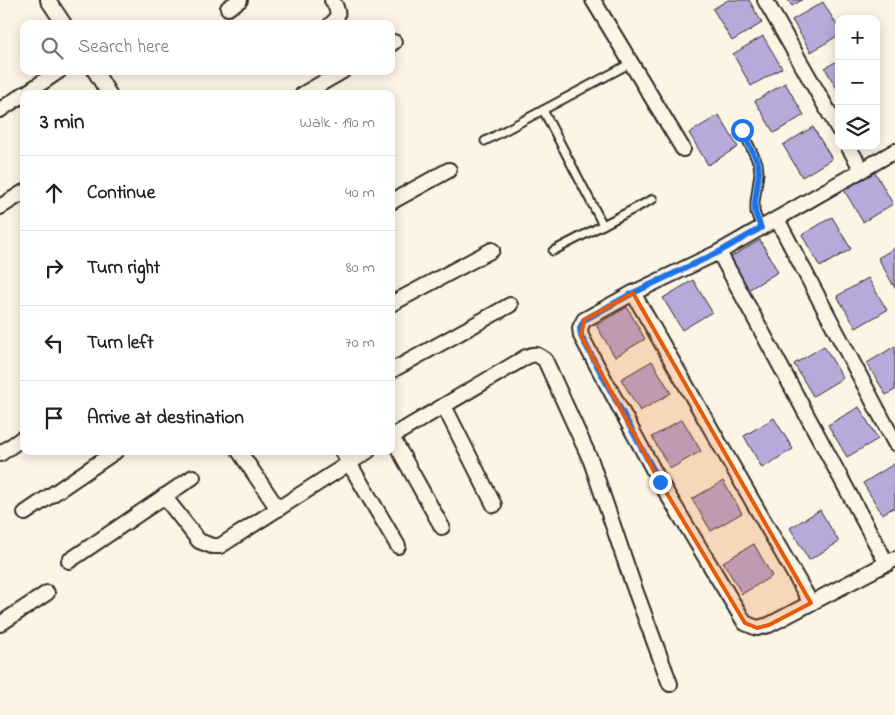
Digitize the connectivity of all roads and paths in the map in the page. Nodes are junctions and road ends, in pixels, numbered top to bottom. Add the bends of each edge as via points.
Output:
1 (48, 0) edge
2 (332, 0) edge
3 (765, 0) edge
4 (599, 2) edge
5 (61, 20) edge
6 (335, 20) edge
7 (631, 63) junction
8 (53, 75) edge
9 (97, 75) edge
10 (336, 75) edge
11 (30, 90) edge
12 (107, 90) edge
13 (310, 90) edge
14 (20, 97) edge
15 (0, 110) edge
16 (542, 110) junction
17 (835, 123) edge
18 (742, 130) dead end
19 (485, 141) dead end
20 (683, 149) dead end
21 (850, 150) edge
22 (894, 155) edge
23 (449, 170) dead end
24 (862, 170) junction
25 (20, 194) edge
26 (653, 199) dead end
27 (395, 200) edge
28 (0, 207) edge
29 (777, 219) junction
30 (603, 225) junction
31 (761, 228) junction
32 (492, 250) dead end
33 (553, 251) dead end
34 (719, 252) junction
35 (633, 293) junction
36 (395, 302) edge
37 (510, 305) dead end
38 (395, 369) edge
39 (444, 406) junction
40 (395, 435) edge
41 (20, 440) edge
42 (395, 442) edge
43 (895, 443) edge
44 (0, 454) edge
45 (110, 455) edge
46 (243, 455) edge
47 (345, 457) edge
48 (193, 477) dead end
49 (164, 496) junction
50 (494, 505) dead end
51 (278, 509) junction
52 (24, 513) dead end
53 (442, 527) dead end
54 (398, 546) dead end
55 (68, 561) dead end
56 (891, 562) edge
57 (48, 594) dead end
58 (811, 603) junction
59 (0, 624) edge
60 (670, 684) dead end

1 - 5 street
2 - 6 street via 338,12
3 - 17 street
4 - 7 street
7 - 16 lane
7 - 20 street
8 - 11 street
9 - 12 street
10 - 13 street
14 - 15 street
16 - 19 lane
16 - 30 lane
18 - 31 lane via 758,163 755,212
21 - 24 street
22 - 24 street
23 - 27 street
24 - 29 street
25 - 28 street
26 - 30 lane
29 - 31 street
29 - 43 street
30 - 33 lane
31 - 34 street
32 - 36 street
34 - 35 street
34 - 56 street
35 - 58 street
35 - 58 street via 584,320 581,336 660,482 745,623 756,628 769,625
37 - 38 street
39 - 40 street
39 - 50 street
39 - 60 street via 526,357 533,354 544,360 591,461
41 - 44 street
42 - 53 street
45 - 52 street
46 - 51 street
47 - 51 street
47 - 54 street
48 - 49 street
49 - 51 street via 199,541 212,546 220,546
49 - 55 street
56 - 58 street
57 - 59 street

